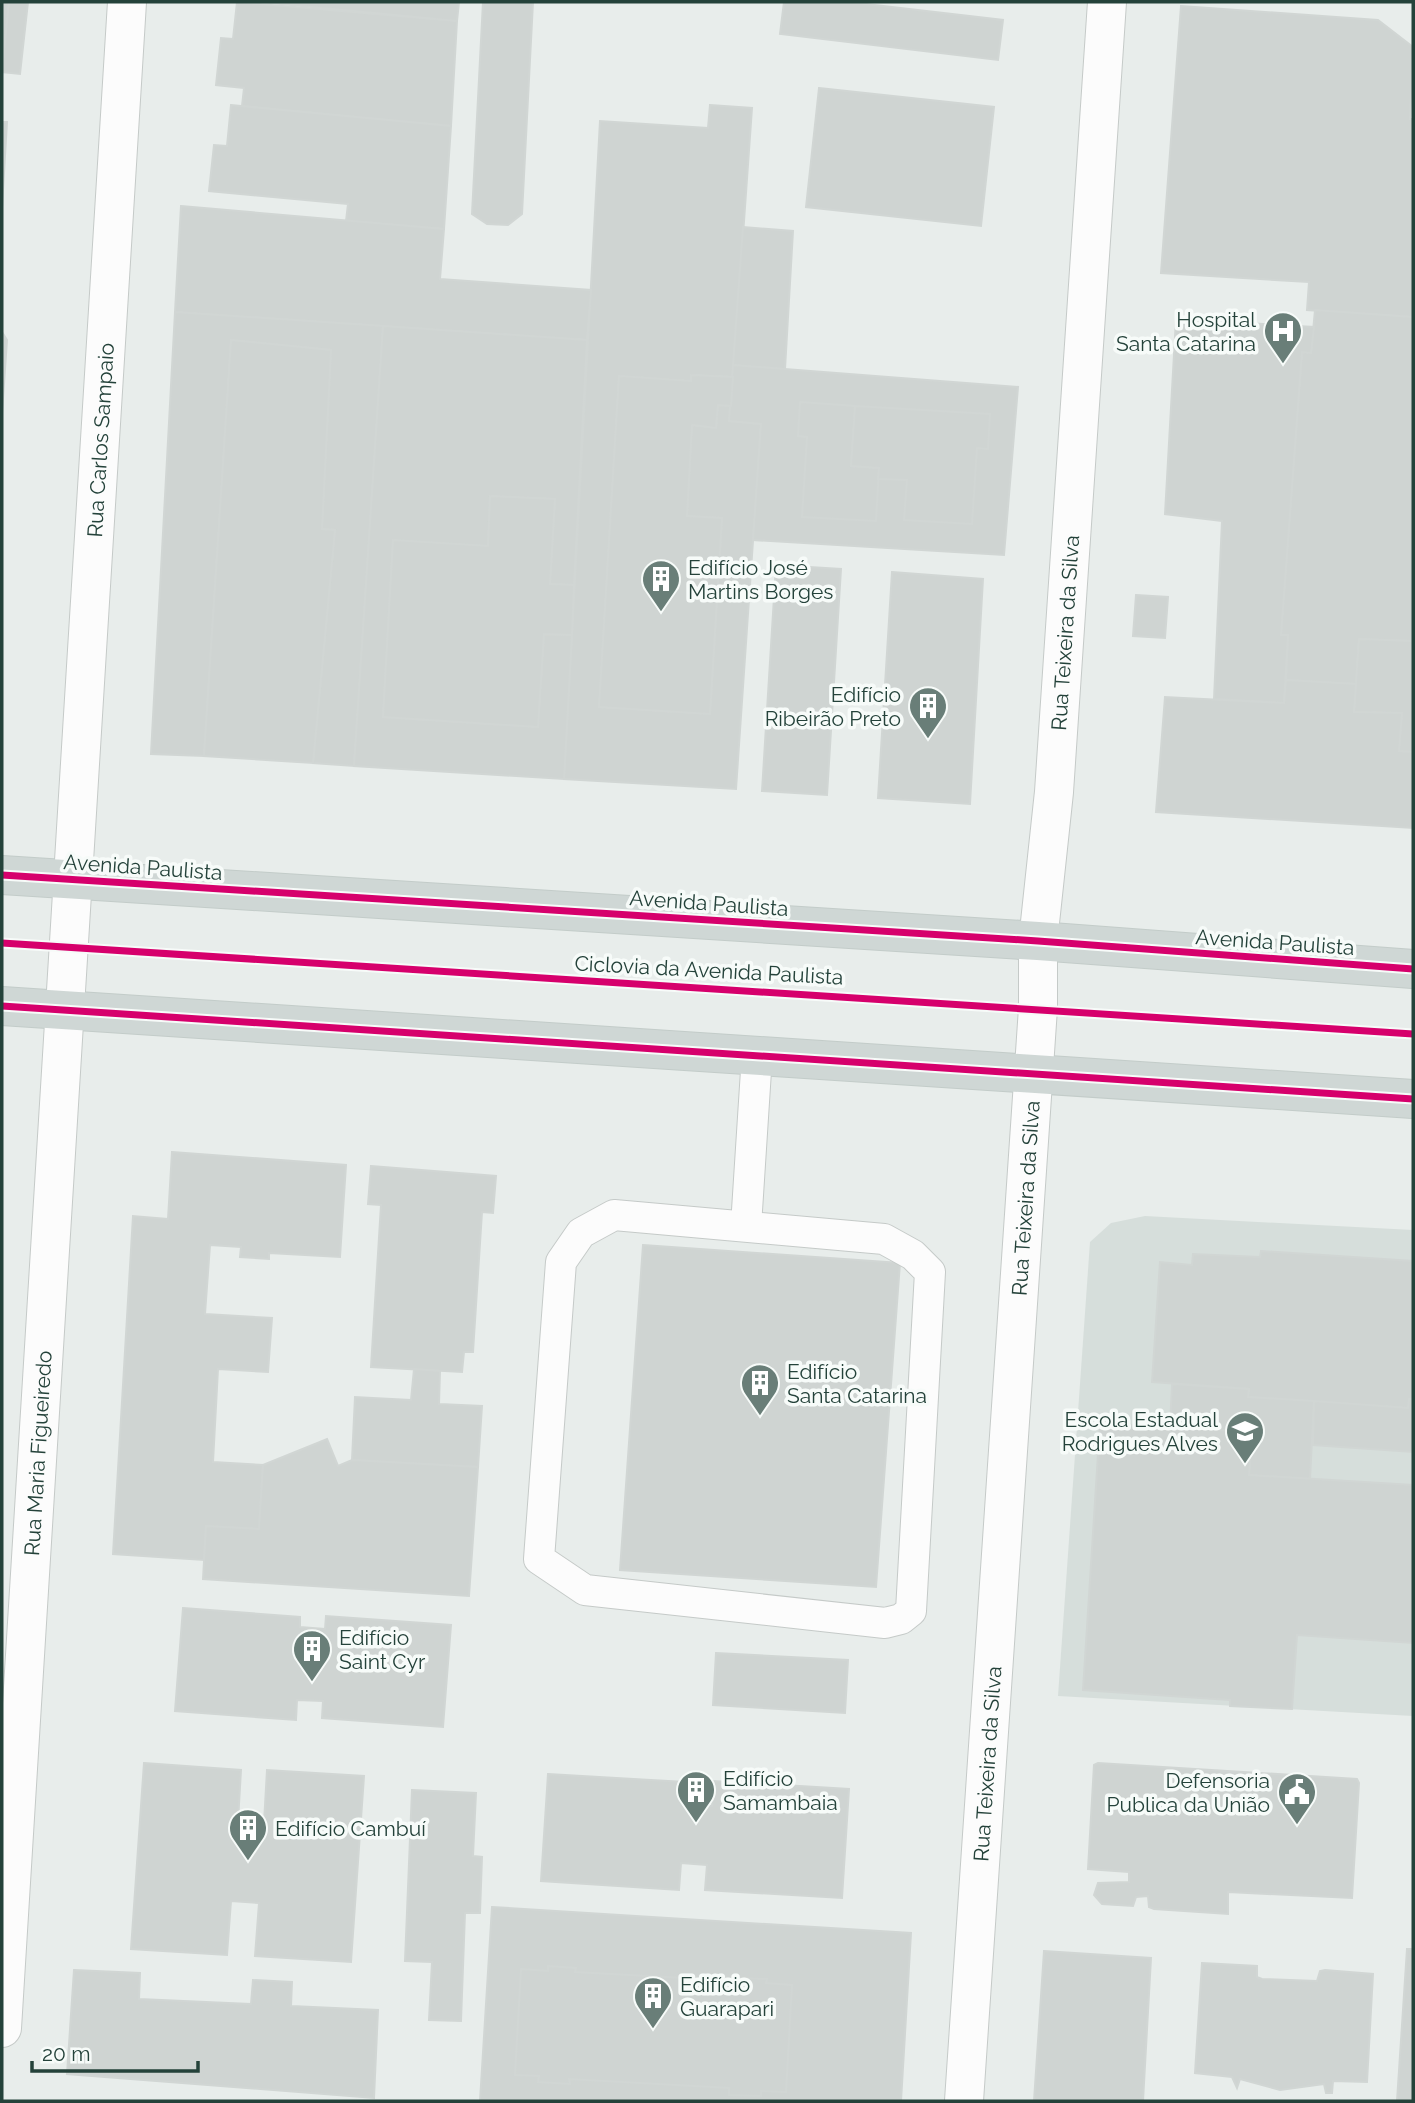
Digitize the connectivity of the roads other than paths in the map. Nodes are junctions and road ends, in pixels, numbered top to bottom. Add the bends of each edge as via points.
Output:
1 (127, 2) edge
2 (1107, 2) edge
3 (2, 876) edge
4 (73, 880) junction
5 (1038, 941) junction
6 (1413, 970) edge
7 (2, 1006) edge
8 (64, 1010) junction
9 (757, 1055) junction
10 (1033, 1072) junction
11 (1413, 1099) edge
12 (746, 1226) junction
13 (2, 2028) edge
14 (964, 2101) edge

1 - 4 street, Rua Carlos Sampaio
2 - 5 street, Rua Teixeira da Silva via 1054,792
3 - 4 main road, Avenida Paulista
4 - 5 main road, Avenida Paulista
4 - 8 street, Rua Maria Figueiredo
5 - 6 main road, Avenida Paulista
5 - 10 street, Rua Teixeira da Silva
7 - 8 main road
8 - 9 main road
8 - 13 street, Rua Maria Figueiredo
9 - 10 main road
9 - 12 lane
10 - 11 main road
10 - 14 street, Rua Teixeira da Silva
12 - 12 lane via 884,1239 913,1255 930,1272 911,1611 901,1619 885,1623 585,1590 539,1559 561,1262 581,1233 614,1215

